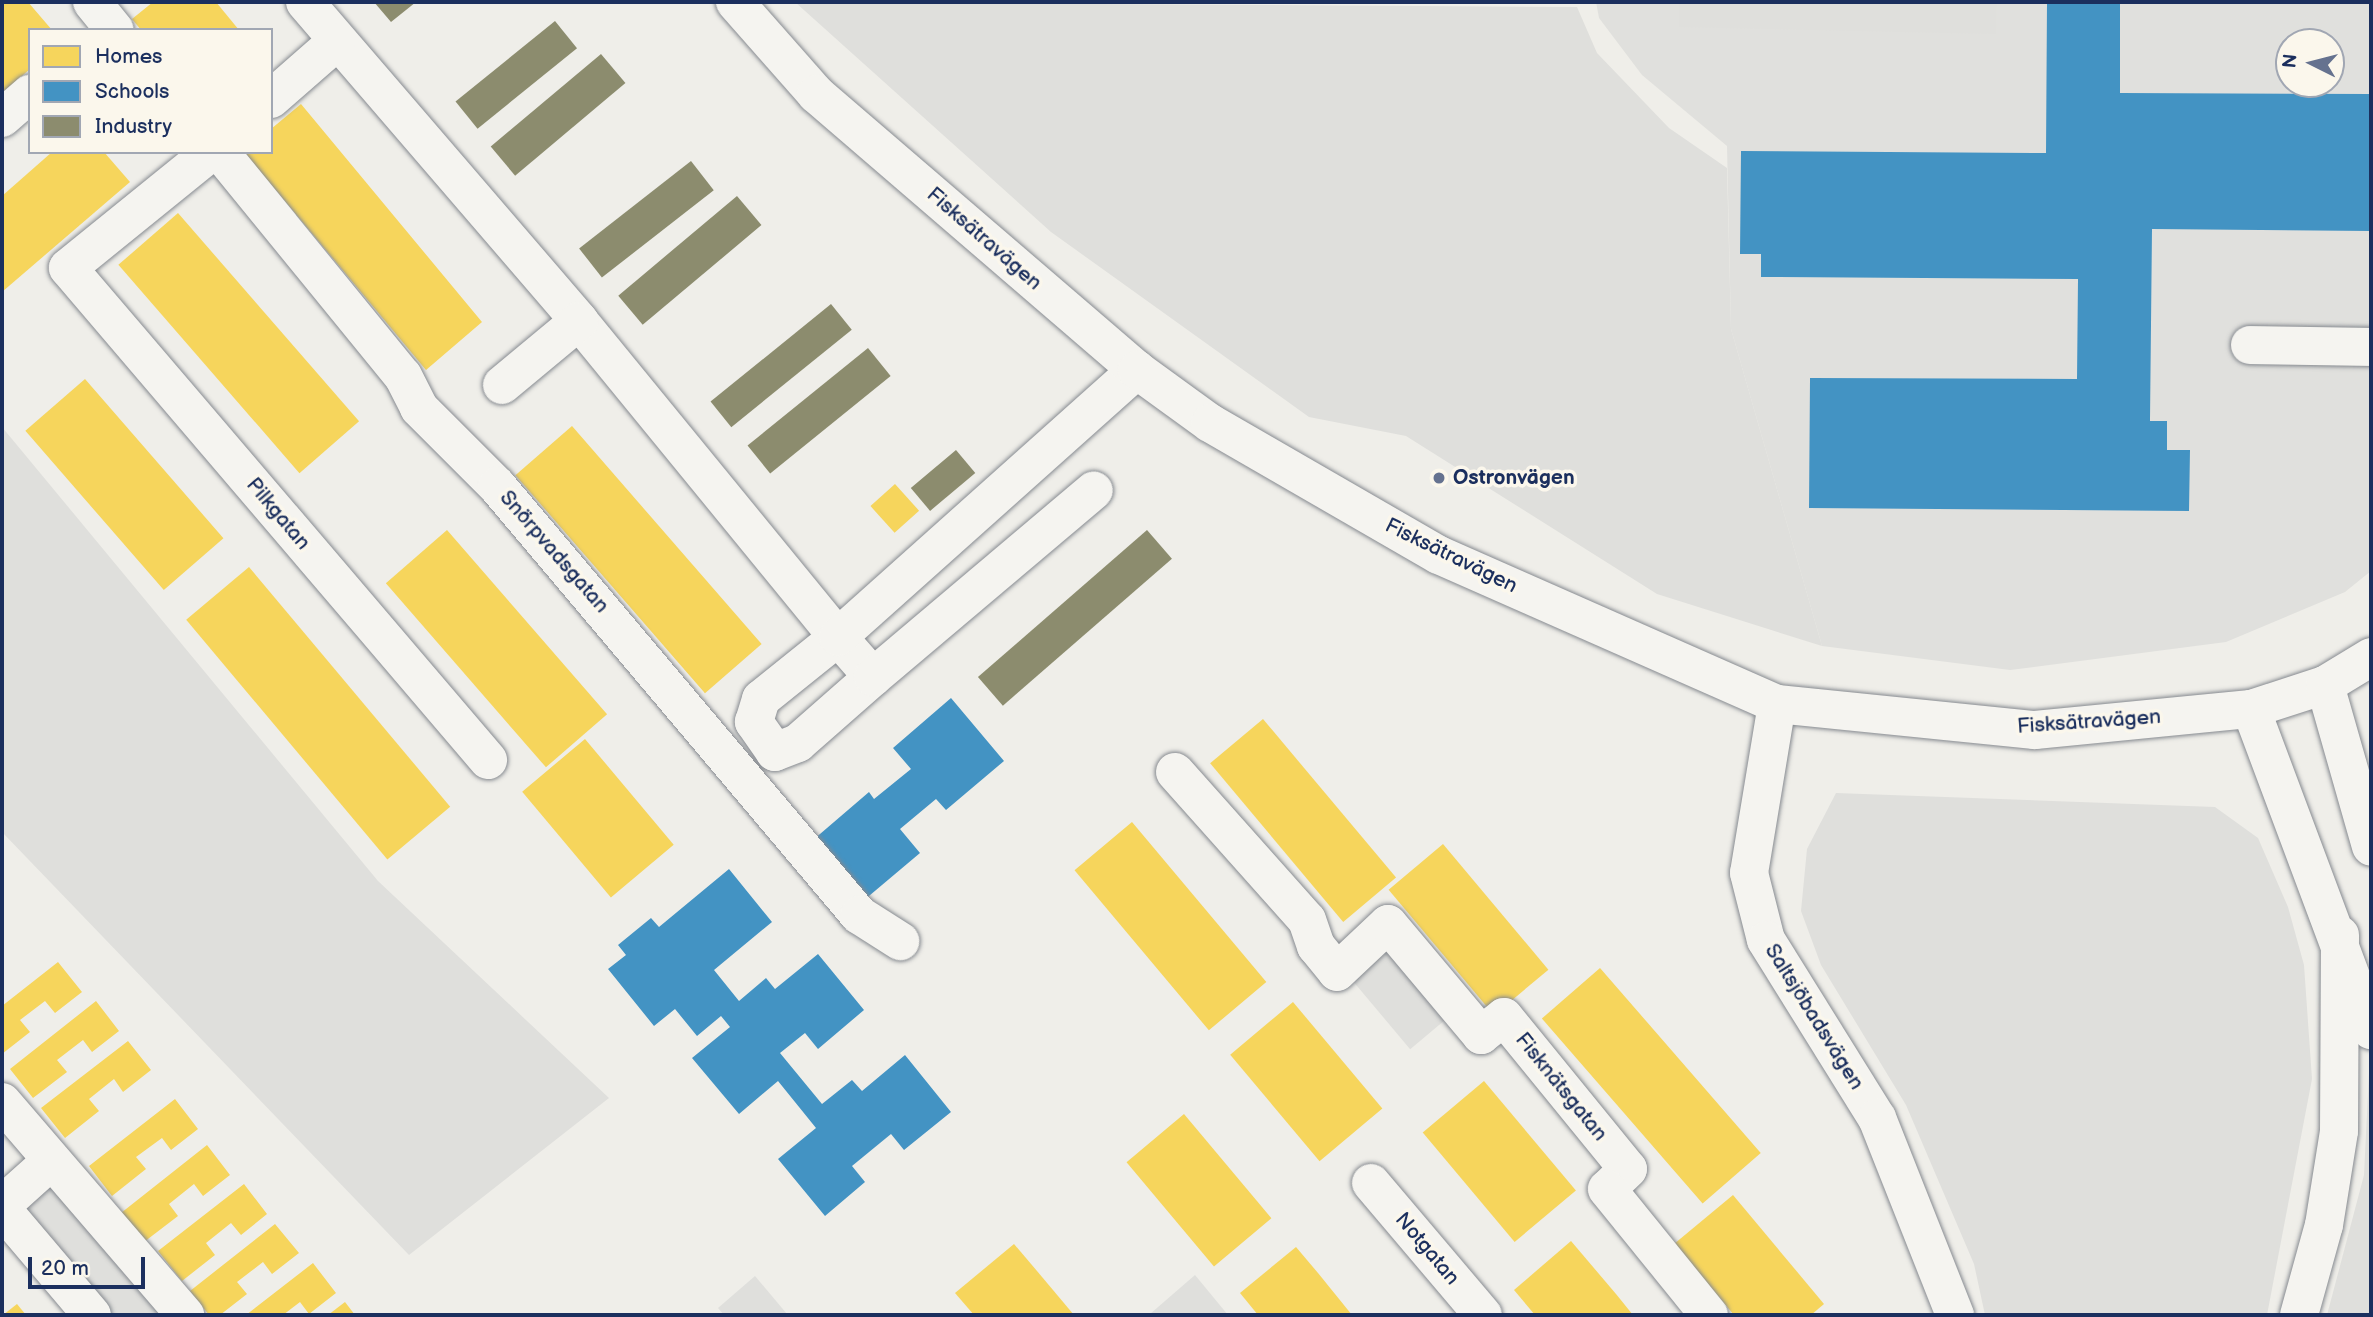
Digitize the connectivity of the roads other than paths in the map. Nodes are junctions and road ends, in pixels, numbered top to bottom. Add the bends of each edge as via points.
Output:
1 (305, 2) edge
2 (735, 2) edge
3 (336, 42) junction
4 (28, 96) edge
5 (273, 97) edge
6 (2, 118) edge
7 (209, 154) edge
8 (222, 154) edge
9 (579, 321) junction
10 (2250, 345) dead end
11 (2371, 346) edge
12 (1137, 370) junction
13 (502, 385) dead end
14 (1094, 490) dead end
15 (838, 636) junction
16 (2371, 657) edge
17 (873, 677) junction
18 (2325, 685) junction
19 (1777, 704) junction
20 (2251, 709) junction
21 (488, 760) dead end
22 (1175, 772) dead end
23 (2371, 847) edge
24 (2340, 935) junction
25 (900, 941) dead end
26 (2371, 1030) edge
27 (2, 1102) edge
28 (51, 1161) junction
29 (1371, 1184) dead end
30 (2, 1207) edge
31 (92, 1315) edge
32 (185, 1315) edge
33 (1483, 1315) edge
34 (1709, 1315) edge
35 (1955, 1315) edge
36 (2299, 1315) edge

1 - 3 main road
2 - 12 main road, Fisksätravägen via 816,94
3 - 5 main road
3 - 9 main road
4 - 6 main road
7 - 21 main road, Pilkgatan via 68,268
8 - 25 main road, Snörpvadsgatan via 403,376 419,408 497,486 859,915
9 - 13 main road
9 - 15 main road
10 - 11 main road
12 - 15 main road
12 - 19 main road, Fisksätravägen via 1210,423 1439,555
14 - 17 main road
15 - 17 main road
15 - 17 main road via 761,699 754,722 775,752 790,749
16 - 18 main road, Fisksätravägen
18 - 20 main road, Fisksätravägen
18 - 23 main road
19 - 20 main road, Fisksätravägen via 2035,730
19 - 35 main road, Saltsjöbadsvägen via 1749,873 1766,940 1877,1118
20 - 24 main road
22 - 34 main road, Fisknätsgatan via 1307,920 1316,946 1337,972 1388,924 1481,1035 1504,1017 1628,1169 1607,1189
24 - 26 main road
24 - 36 main road via 2339,1131 2324,1225
27 - 28 main road
28 - 30 main road
28 - 32 main road
29 - 33 main road, Notgatan
30 - 31 main road

